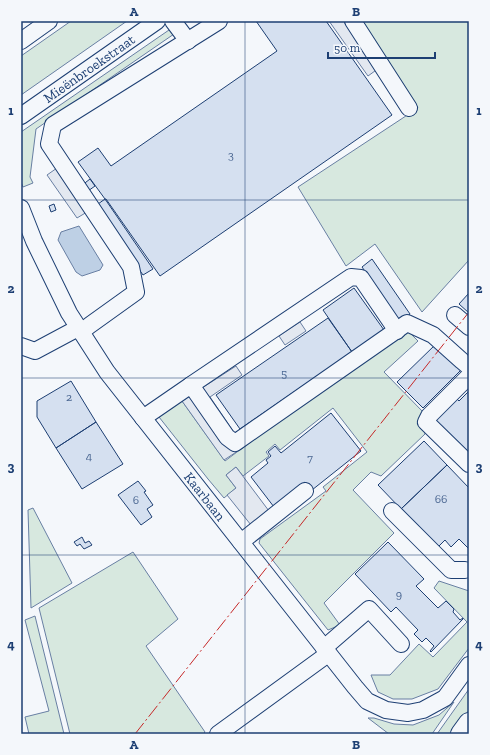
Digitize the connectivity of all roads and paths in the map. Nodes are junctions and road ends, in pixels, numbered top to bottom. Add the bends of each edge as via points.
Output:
1 (49, 21) edge
2 (173, 21) edge
3 (219, 21) edge
4 (353, 21) edge
5 (148, 23) edge
6 (21, 41) edge
7 (188, 41) junction
8 (409, 108) dead end
9 (21, 116) edge
10 (21, 208) edge
11 (455, 315) dead end
12 (469, 328) edge
13 (80, 330) junction
14 (397, 330) junction
15 (21, 346) edge
16 (469, 367) edge
17 (469, 376) edge
18 (191, 385) junction
19 (143, 418) junction
20 (469, 464) edge
21 (305, 491) dead end
22 (392, 511) dead end
23 (241, 542) junction
24 (468, 570) edge
25 (401, 644) dead end
26 (326, 651) junction
27 (469, 665) edge
28 (469, 722) edge
29 (218, 734) edge
30 (461, 734) edge

1 - 6 street
2 - 7 street
3 - 7 street
4 - 8 street
5 - 9 street, Mieënbroekstraat
7 - 13 street via 53,125 50,144 132,267 136,292
10 - 13 street, Kaarbaan via 34,241
11 - 12 street
13 - 15 street via 35,351
13 - 19 street, Kaarbaan via 107,372
14 - 16 street via 407,323 433,335
14 - 18 street via 361,278 351,277
14 - 18 street via 236,443 227,437
17 - 20 street via 428,416 426,422
18 - 19 street
19 - 23 street, Kaarbaan
21 - 23 street
22 - 24 street via 451,570
23 - 26 street, Kaarbaan
25 - 26 street via 369,610
26 - 27 street, Kaarbaan via 367,701 386,710 408,713 424,710 445,698
26 - 29 street
28 - 30 main road

